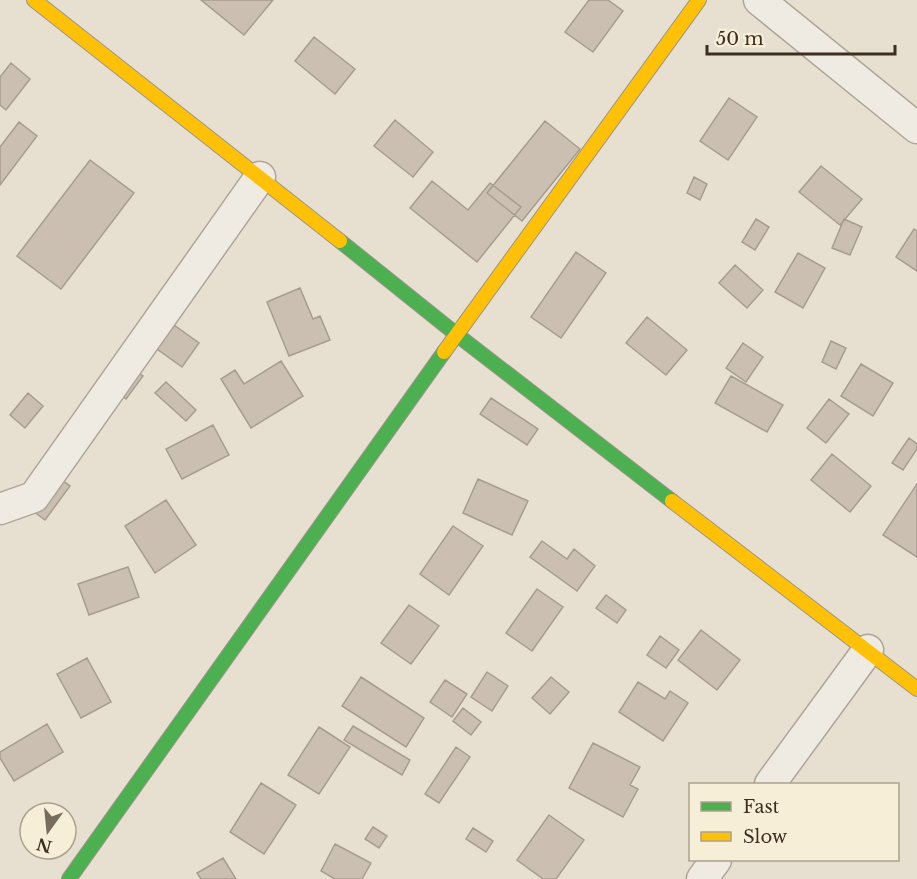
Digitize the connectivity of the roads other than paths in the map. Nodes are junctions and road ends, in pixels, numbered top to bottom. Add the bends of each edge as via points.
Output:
1 (34, 0) edge
2 (699, 0) edge
3 (759, 0) edge
4 (917, 128) edge
5 (260, 177) junction
6 (456, 334) junction
7 (0, 509) edge
8 (868, 650) junction
9 (917, 689) edge
10 (771, 783) edge
11 (715, 861) edge
12 (69, 879) edge
13 (702, 879) edge

1 - 5 street
2 - 6 street
3 - 4 street
5 - 6 street
5 - 7 street via 34,497
6 - 8 street
6 - 12 street
8 - 9 street
8 - 10 street
11 - 13 street

